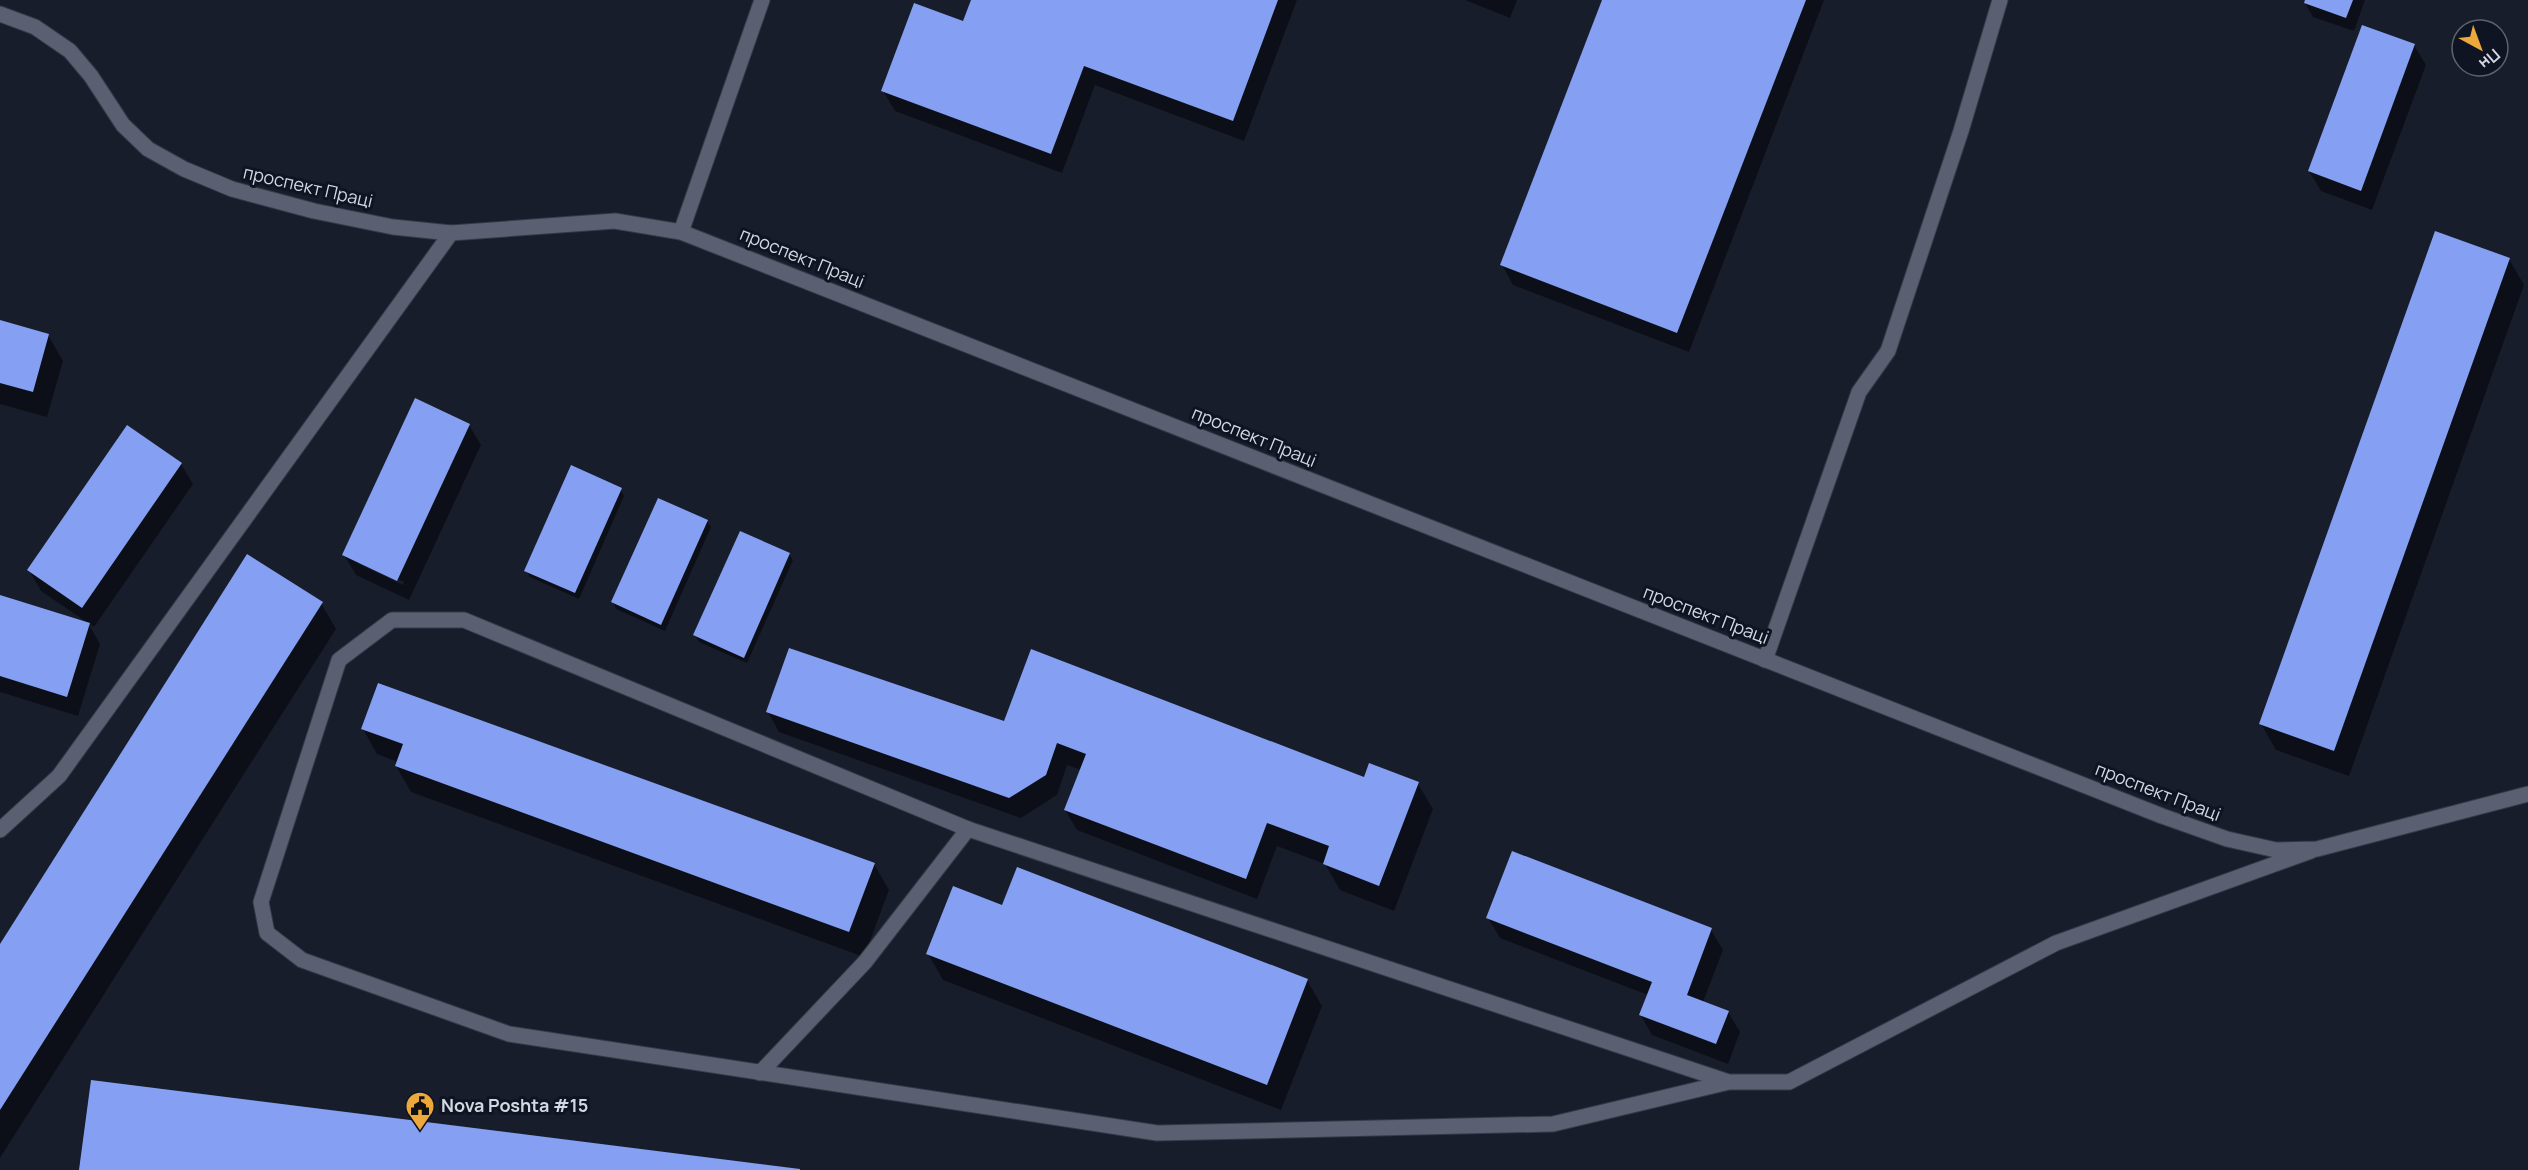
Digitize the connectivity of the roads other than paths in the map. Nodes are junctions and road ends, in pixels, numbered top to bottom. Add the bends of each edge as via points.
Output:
1 (762, 0) edge
2 (2000, 0) edge
3 (0, 14) edge
4 (681, 232) junction
5 (451, 233) junction
6 (1765, 660) junction
7 (2528, 794) edge
8 (968, 829) junction
9 (0, 830) edge
10 (2317, 849) junction
11 (760, 1073) junction
12 (1729, 1082) junction

1 - 4 street
2 - 6 street via 1888,351 1859,392
3 - 5 street, проспект Праці via 35,27 70,51 123,125 148,149 184,169 232,189 314,211 393,227
4 - 5 street, проспект Праці via 615,221
4 - 6 street, проспект Праці
5 - 9 street via 59,776
6 - 10 street, проспект Праці via 2227,839 2276,850
7 - 10 street, проспект Праці
8 - 11 street via 865,962
8 - 11 street via 464,620 392,620 339,660 261,902 267,933 302,960 510,1034
8 - 12 street
10 - 12 street via 2056,943 1789,1082
11 - 12 street via 1157,1133 1553,1124

